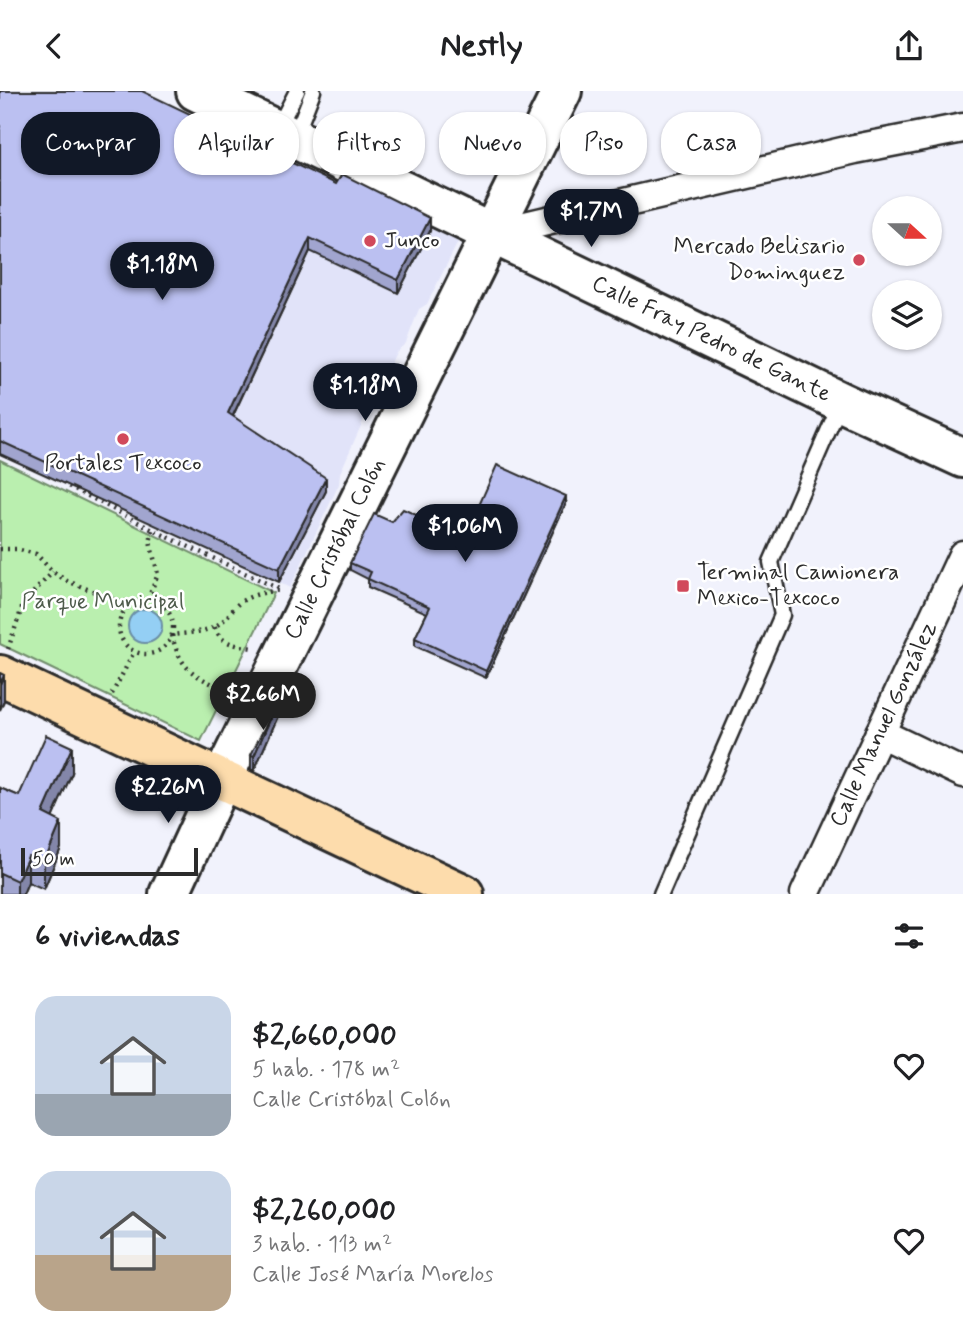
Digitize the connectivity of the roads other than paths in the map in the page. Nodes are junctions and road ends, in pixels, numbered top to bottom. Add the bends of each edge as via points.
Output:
1 (196, 91) edge
2 (297, 91) edge
3 (313, 91) edge
4 (562, 91) edge
5 (240, 112) edge
6 (292, 112) edge
7 (299, 113) edge
8 (963, 128) edge
9 (299, 140) edge
10 (491, 234) junction
11 (841, 402) junction
12 (963, 458) edge
13 (963, 555) edge
14 (4, 662) edge
15 (880, 733) junction
16 (963, 773) edge
17 (220, 781) junction
18 (169, 894) edge
19 (464, 894) edge
20 (661, 894) edge
21 (804, 894) edge

1 - 5 street, Calle Fray Pedro de Gante
2 - 6 lane
3 - 7 lane
4 - 10 street, Calle Cristóbal Colón
8 - 10 street
9 - 10 street, Calle Fray Pedro de Gante
10 - 11 street, Calle Fray Pedro de Gante
10 - 17 street, Calle Cristóbal Colón
11 - 12 street, Calle Fray Pedro de Gante
11 - 20 lane via 771,562 782,615
13 - 15 street, Calle Manuel González
14 - 17 main road
15 - 16 street
15 - 21 street, Calle Manuel González
17 - 18 street, Calle Cristóbal Colón
17 - 19 main road

